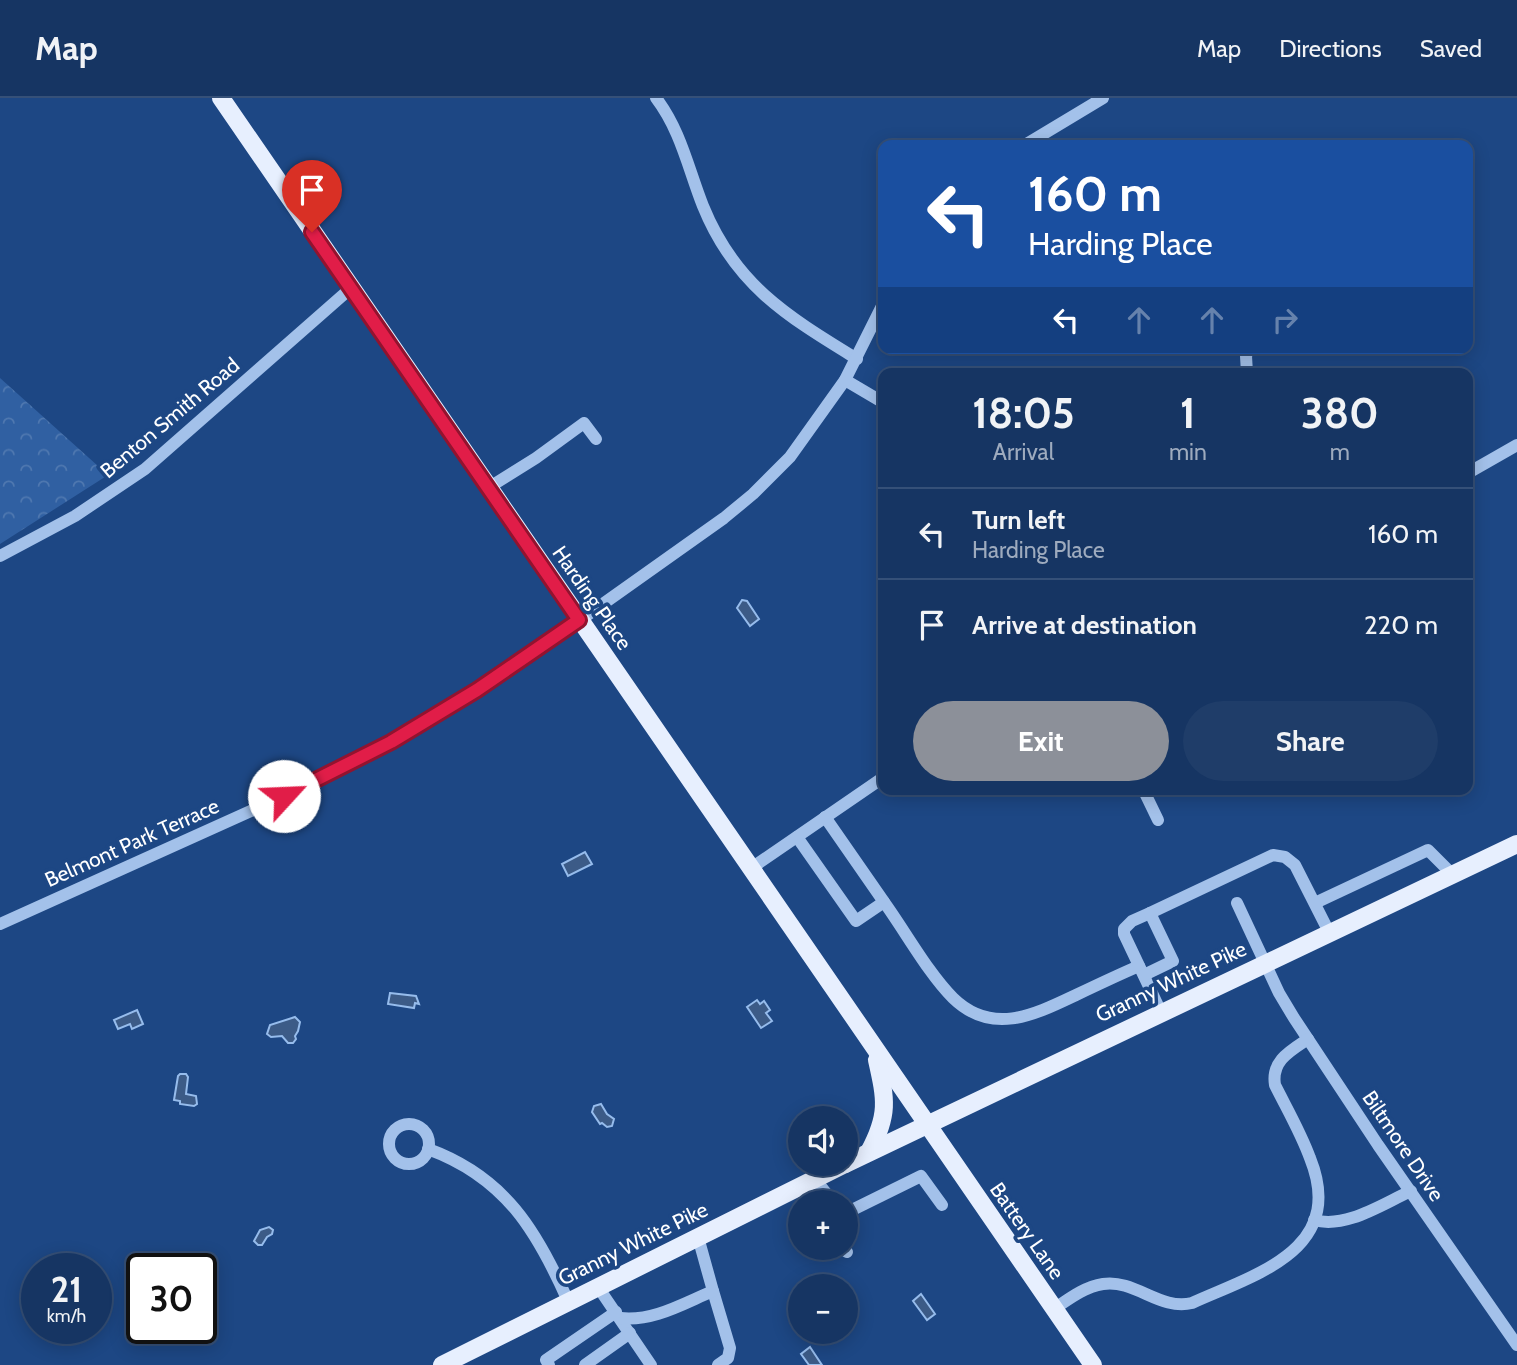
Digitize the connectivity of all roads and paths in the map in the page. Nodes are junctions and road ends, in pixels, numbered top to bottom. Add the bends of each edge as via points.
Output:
1 (221, 98) edge
2 (656, 98) edge
3 (1103, 98) edge
4 (1033, 140) edge
5 (351, 289) junction
6 (878, 315) edge
7 (857, 359) junction
8 (845, 380) junction
9 (878, 399) edge
10 (596, 439) dead end
11 (1517, 444) edge
12 (1473, 470) edge
13 (488, 488) junction
14 (0, 556) edge
15 (579, 620) junction
16 (878, 781) edge
17 (1146, 795) edge
18 (825, 817) junction
19 (1158, 820) dead end
20 (797, 837) junction
21 (1517, 844) edge
22 (751, 869) junction
23 (1452, 874) junction
24 (884, 902) junction
25 (1237, 903) dead end
26 (1315, 903) junction
27 (1150, 913) junction
28 (0, 924) edge
29 (1329, 932) junction
30 (1265, 963) junction
31 (1141, 970) junction
32 (1161, 1012) junction
33 (1308, 1039) junction
34 (875, 1050) junction
35 (925, 1124) junction
36 (428, 1149) dead end
37 (869, 1152) junction
38 (858, 1158) edge
39 (827, 1176) edge
40 (808, 1189) edge
41 (1411, 1191) junction
42 (942, 1205) dead end
43 (858, 1207) edge
44 (1314, 1220) junction
45 (698, 1237) junction
46 (598, 1287) junction
47 (713, 1291) junction
48 (569, 1301) junction
49 (1054, 1309) junction
50 (618, 1315) junction
51 (630, 1334) junction
52 (1517, 1345) edge
53 (442, 1365) edge
54 (549, 1365) edge
55 (585, 1365) edge
56 (651, 1365) edge
57 (718, 1365) edge
58 (1093, 1365) edge

1 - 5 main road, Harding Place
2 - 7 street via 681,140 712,226 741,272 794,319
3 - 4 street
5 - 13 main road, Harding Place
5 - 14 street, Benton Smith Road via 145,469 75,516
6 - 7 street, Belmont Park Terrace
7 - 8 street, Belmont Park Terrace
8 - 9 street
8 - 15 street, Belmont Park Terrace via 790,457 753,494
10 - 13 street via 584,423
11 - 12 street
13 - 15 main road, Harding Place
15 - 22 main road, Harding Place
15 - 28 street, Belmont Park Terrace via 477,690 363,758
16 - 18 street
17 - 19 street
18 - 20 street
18 - 24 street
20 - 22 street
20 - 24 street via 856,921
21 - 23 main road, Granny White Pike
22 - 34 main road, Harding Place
23 - 26 street via 1428,850
23 - 29 main road, Granny White Pike
24 - 31 street via 947,992 982,1016 1007,1020 1032,1015
25 - 30 street, Biltmore Drive
26 - 27 street via 1295,865 1279,855 1257,861
26 - 29 street
27 - 31 street via 1124,929
27 - 31 street via 1173,961
29 - 30 main road, Granny White Pike
30 - 32 main road, Granny White Pike
30 - 33 street, Biltmore Drive
31 - 32 street
32 - 35 main road, Granny White Pike
33 - 41 street, Biltmore Drive
33 - 44 street via 1281,1059 1274,1076 1315,1172 1319,1198
34 - 35 main road, Harding Place
34 - 37 main road via 885,1115
35 - 37 main road, Granny White Pike
35 - 49 main road, Battery Lane
36 - 48 street via 480,1176 522,1215
37 - 38 main road, Granny White Pike
39 - 40 main road, Granny White Pike
40 - 45 main road, Granny White Pike
41 - 44 street via 1342,1221
41 - 52 street, Biltmore Drive
42 - 43 street via 921,1176
44 - 49 street via 1300,1246 1282,1261 1192,1303 1168,1304 1111,1284 1086,1289
45 - 46 main road, Granny White Pike
45 - 47 street
46 - 48 main road, Granny White Pike
46 - 50 street
47 - 50 street via 658,1314 633,1320
47 - 57 street via 730,1348 728,1358
48 - 53 main road, Granny White Pike
49 - 58 main road, Battery Lane
50 - 51 street
50 - 54 street via 545,1360
51 - 55 street
51 - 56 street

